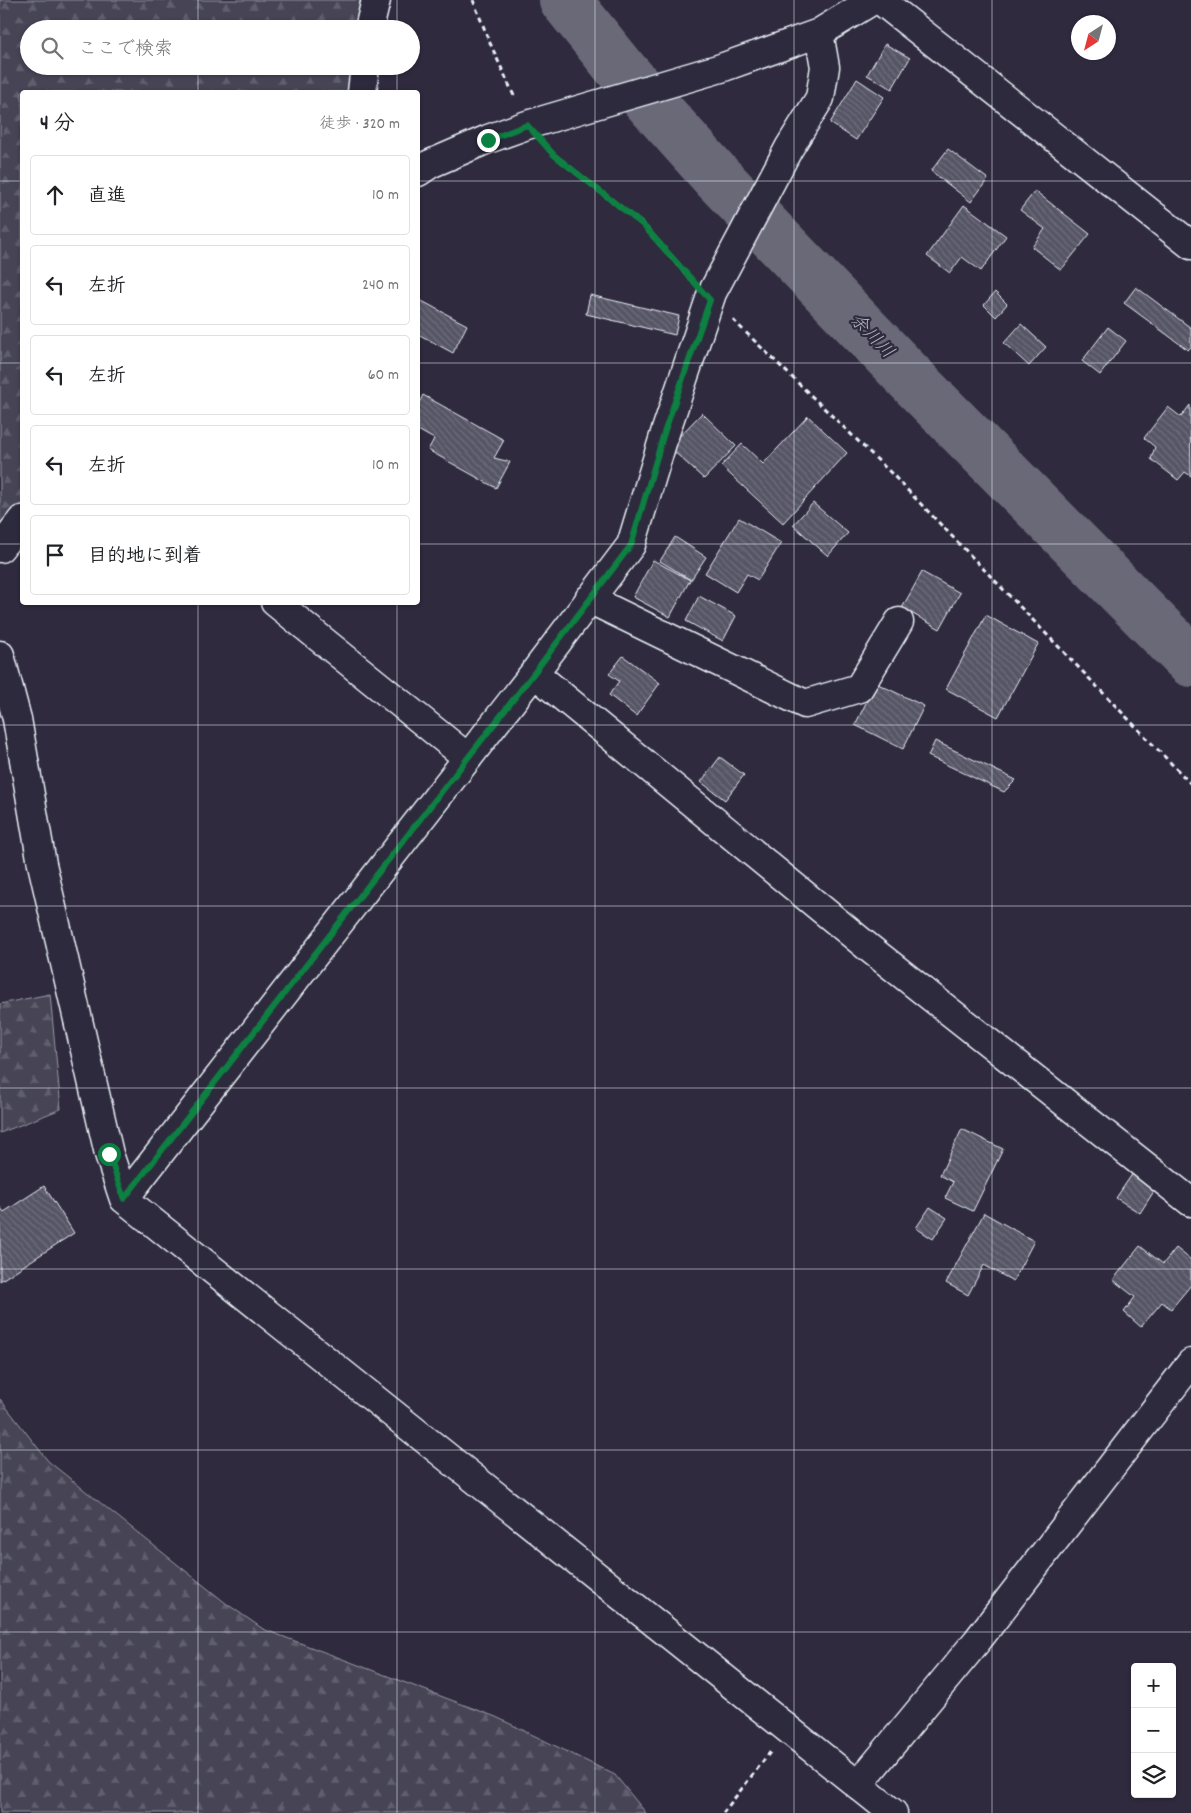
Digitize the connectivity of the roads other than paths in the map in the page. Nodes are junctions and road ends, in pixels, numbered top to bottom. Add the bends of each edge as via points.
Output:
1 (376, 0) edge
2 (873, 0) edge
3 (880, 0) edge
4 (371, 20) edge
5 (818, 32) junction
6 (364, 75) edge
7 (362, 90) edge
8 (420, 171) edge
9 (1191, 245) edge
10 (20, 523) edge
11 (0, 548) edge
12 (589, 599) junction
13 (279, 605) edge
14 (899, 622) dead end
15 (0, 655) edge
16 (534, 673) junction
17 (468, 758) junction
18 (124, 1199) junction
19 (1191, 1202) edge
20 (1191, 1363) edge
21 (858, 1785) junction
22 (893, 1813) edge

1 - 4 street
2 - 5 street
3 - 9 street
5 - 8 street via 721,68 538,122 479,143
5 - 12 street via 825,68 820,98 789,148 711,297 664,433 631,545
6 - 7 street
10 - 11 street
12 - 14 street via 806,704 859,688
12 - 16 street
13 - 17 street
15 - 18 street via 17,719 42,864 109,1154
16 - 17 street
16 - 19 street via 869,948
17 - 18 street
18 - 21 street
20 - 21 street via 976,1641
21 - 22 street

